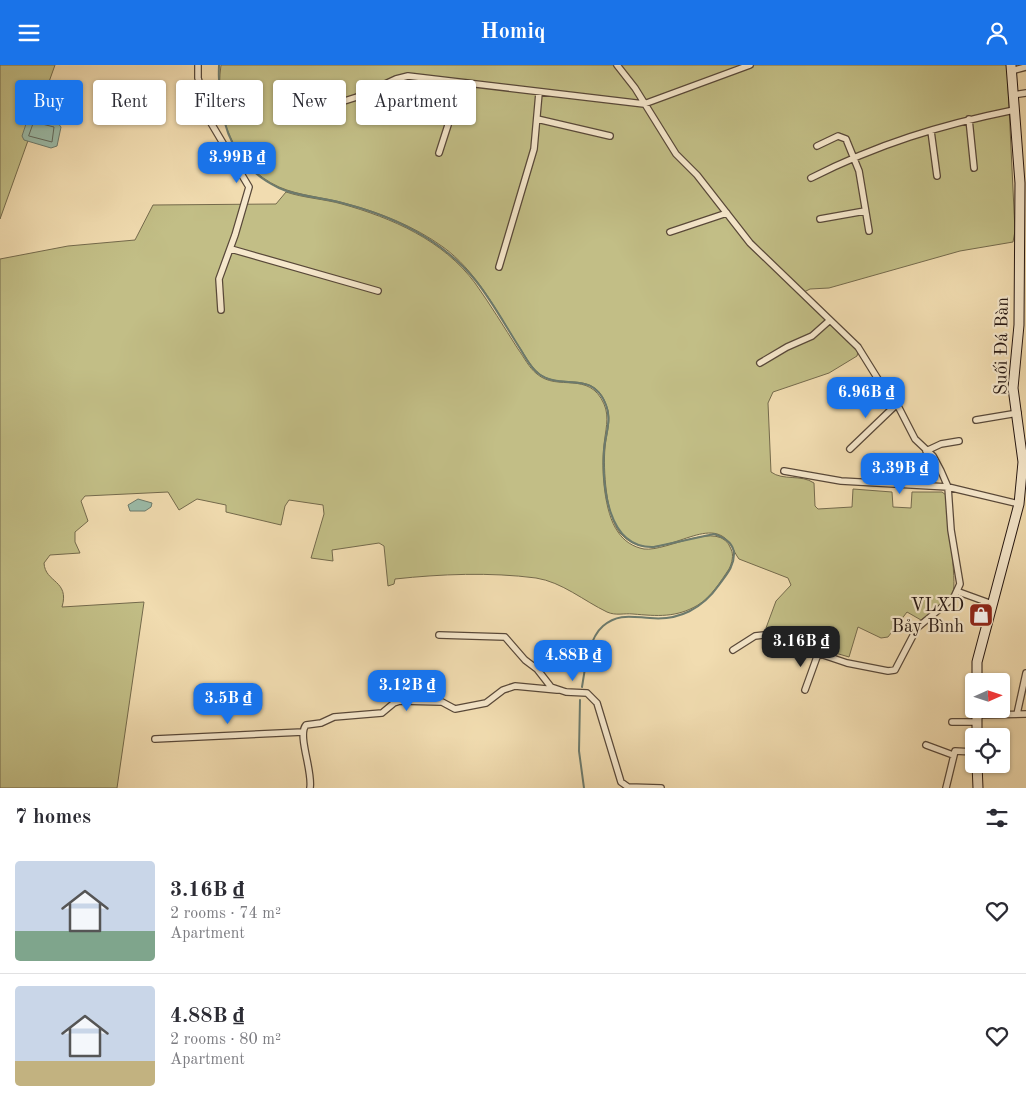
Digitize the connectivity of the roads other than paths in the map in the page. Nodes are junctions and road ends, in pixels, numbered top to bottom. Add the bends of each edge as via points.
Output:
1 (198, 65) edge
2 (617, 65) edge
3 (750, 65) edge
4 (1026, 67) edge
5 (1011, 68) edge
6 (396, 80) edge
7 (428, 80) edge
8 (476, 86) edge
9 (539, 93) junction
10 (1026, 93) edge
11 (1013, 95) junction
12 (644, 104) junction
13 (1014, 110) junction
14 (537, 119) junction
15 (970, 119) junction
16 (448, 125) edge
17 (931, 131) junction
18 (610, 136) dead end
19 (817, 146) dead end
20 (439, 153) dead end
21 (854, 156) junction
22 (974, 168) dead end
23 (937, 177) dead end
24 (810, 178) dead end
25 (1022, 179) edge
26 (865, 211) junction
27 (727, 213) junction
28 (820, 219) dead end
29 (869, 231) dead end
30 (670, 232) dead end
31 (231, 249) junction
32 (1022, 263) edge
33 (499, 267) dead end
34 (378, 291) dead end
35 (221, 310) dead end
36 (830, 320) junction
37 (760, 363) dead end
38 (897, 405) junction
39 (1021, 416) edge
40 (976, 420) dead end
41 (959, 441) dead end
42 (1024, 443) edge
43 (850, 449) dead end
44 (926, 451) junction
45 (784, 471) dead end
46 (1024, 481) edge
47 (948, 487) junction
48 (1019, 504) junction
49 (958, 592) junction
50 (992, 604) junction
51 (439, 635) dead end
52 (733, 650) dead end
53 (818, 654) junction
54 (977, 673) edge
55 (1026, 673) edge
56 (557, 690) junction
57 (805, 690) dead end
58 (1026, 714) edge
59 (1010, 715) edge
60 (1017, 715) junction
61 (966, 718) edge
62 (952, 722) dead end
63 (303, 732) junction
64 (155, 739) dead end
65 (926, 745) dead end
66 (965, 751) edge
67 (952, 755) junction
68 (977, 773) edge
69 (310, 788) edge
70 (661, 788) edge
71 (946, 788) edge
72 (978, 788) edge

1 - 31 street via 200,87 212,123 249,187
2 - 12 street
3 - 12 street
4 - 5 street
5 - 11 street, Suối Đá Bàn
6 - 7 street via 403,77
8 - 9 street
9 - 12 street
9 - 14 street
10 - 11 street
11 - 13 street, Suối Đá Bàn
12 - 27 street via 676,154
13 - 15 street
13 - 25 street, Suối Đá Bàn
14 - 18 street
14 - 33 street via 534,149
15 - 17 street
15 - 22 street
16 - 20 street
17 - 21 street
17 - 23 street
19 - 21 street via 842,136
21 - 24 street
21 - 26 street
25 - 32 street, Suối Đá Bàn
26 - 28 street
26 - 29 street
27 - 30 street
27 - 36 street via 775,269
31 - 34 street
31 - 35 street via 218,287
32 - 39 street, Suối Đá Bàn via 1013,388
36 - 37 street via 812,336
36 - 38 street via 858,347
38 - 43 street
38 - 44 street via 915,439
39 - 40 street
39 - 42 street, Suối Đá Bàn
41 - 44 street
42 - 46 street, Suối Đá Bàn
44 - 47 street via 933,456
45 - 47 street via 841,481
46 - 48 street, Suối Đá Bàn
47 - 48 street
47 - 49 street via 951,530 961,579
48 - 50 street, Suối Đá Bàn
49 - 50 street
49 - 53 street via 917,628 895,670 847,663
50 - 54 street, Suối Đá Bàn
51 - 56 street via 508,638 525,660
52 - 53 street via 758,635
53 - 57 street
55 - 60 street
56 - 63 street via 514,686 486,703 455,709 442,702 400,701 382,713 334,717 306,725
56 - 70 street via 587,693 597,703 621,783 628,787
58 - 60 street
59 - 60 street
61 - 62 street
63 - 64 street
63 - 69 street
65 - 67 street
66 - 67 street via 955,751
67 - 71 street
68 - 72 street

